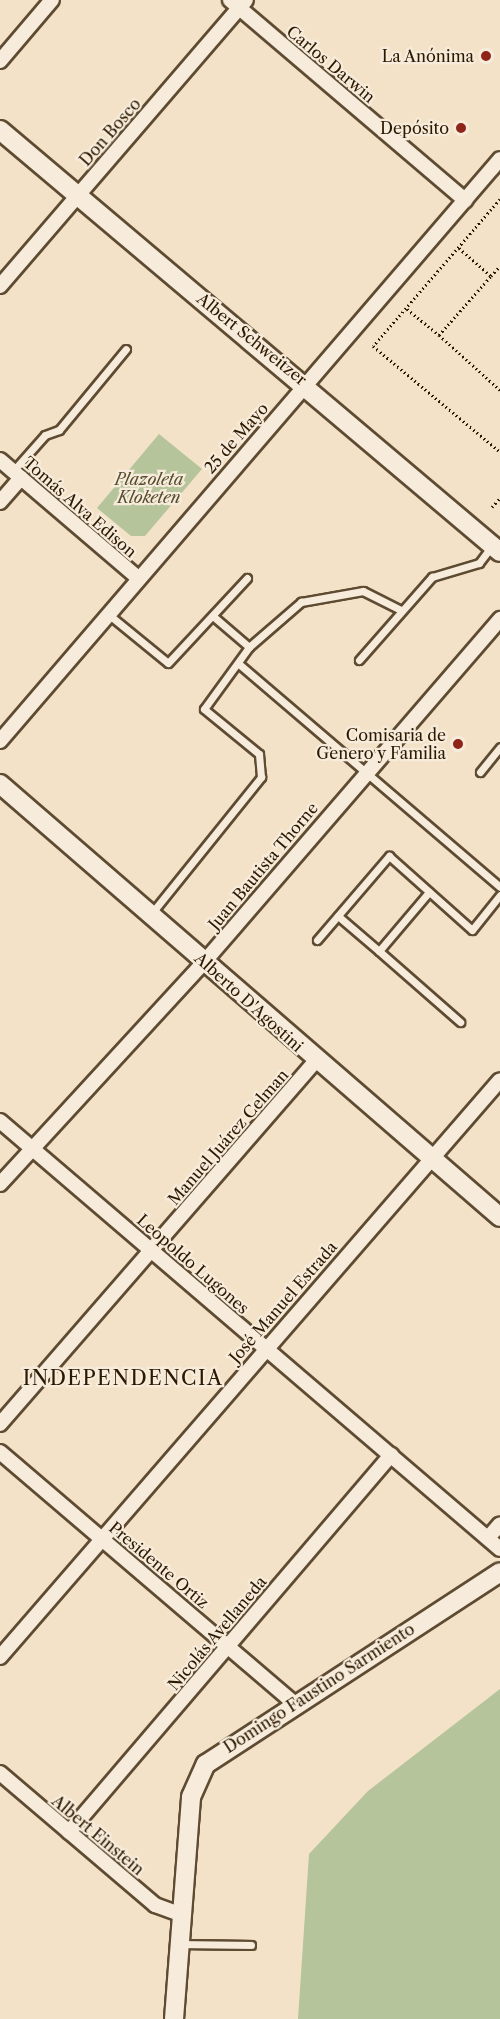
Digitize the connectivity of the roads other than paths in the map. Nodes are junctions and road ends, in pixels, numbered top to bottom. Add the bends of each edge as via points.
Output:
1 (52, 0) edge
2 (238, 3) edge
3 (0, 61) edge
4 (0, 130) edge
5 (500, 159) edge
6 (77, 196) junction
7 (465, 200) junction
8 (0, 286) edge
9 (126, 349) dead end
10 (306, 383) junction
11 (0, 460) edge
12 (17, 474) junction
13 (0, 502) edge
14 (496, 548) edge
15 (138, 578) junction
16 (247, 578) dead end
17 (401, 610) junction
18 (108, 614) junction
19 (214, 617) junction
20 (500, 619) edge
21 (249, 647) junction
22 (359, 660) dead end
23 (239, 664) junction
24 (0, 741) edge
25 (500, 747) edge
26 (365, 772) junction
27 (480, 772) dead end
28 (0, 784) edge
29 (500, 887) edge
30 (429, 892) junction
31 (500, 895) edge
32 (150, 914) junction
33 (338, 915) junction
34 (317, 940) dead end
35 (379, 951) junction
36 (205, 961) junction
37 (460, 1022) dead end
38 (315, 1061) junction
39 (500, 1080) edge
40 (0, 1121) edge
41 (31, 1148) junction
42 (433, 1158) junction
43 (0, 1184) edge
44 (500, 1217) edge
45 (152, 1250) junction
46 (264, 1347) junction
47 (0, 1424) edge
48 (0, 1452) edge
49 (390, 1455) junction
50 (500, 1524) edge
51 (101, 1537) junction
52 (488, 1538) junction
53 (500, 1549) edge
54 (500, 1572) edge
55 (228, 1645) junction
56 (0, 1657) edge
57 (295, 1704) junction
58 (0, 1773) edge
59 (69, 1832) junction
60 (180, 1914) junction
61 (178, 1944) junction
62 (251, 1945) dead end
63 (174, 2019) edge

1 - 3 street
2 - 6 street, Don Bosco
2 - 7 street, Carlos Darwin
4 - 6 main road, Albert Schweitzer
5 - 7 street, 25 de Mayo
6 - 8 street, Don Bosco
6 - 10 main road, Albert Schweitzer
7 - 10 street, 25 de Mayo via 388,294
9 - 12 lane via 59,430 45,435
10 - 14 main road, Albert Schweitzer
10 - 15 street, 25 de Mayo
11 - 12 street, Tomás Alva Edison
12 - 13 street
12 - 15 street, Tomás Alva Edison
14 - 17 lane via 479,563 432,577
15 - 18 street, 25 de Mayo
16 - 19 lane
17 - 21 lane via 363,591 301,602
17 - 22 lane
18 - 19 lane via 168,663
18 - 24 street, 25 de Mayo
19 - 21 lane
20 - 26 street, Juan Bautista Thorne
21 - 23 lane
23 - 26 lane
23 - 32 lane via 204,710 259,754 261,777
25 - 27 lane
26 - 29 lane
26 - 36 street, Juan Bautista Thorne
28 - 32 main road, Alberto D'Agostini
30 - 31 lane via 472,930
30 - 33 lane via 389,856
30 - 35 lane
32 - 36 main road, Alberto D'Agostini
33 - 34 lane
33 - 35 lane
35 - 37 lane
36 - 38 main road, Alberto D'Agostini
36 - 41 street, Juan Bautista Thorne
38 - 42 main road, Alberto D'Agostini
38 - 45 street, Manuel Juárez Celman
39 - 42 street, José Manuel Estrada
40 - 41 street, Leopoldo Lugones
41 - 43 street, Juan Bautista Thorne
41 - 45 street, Leopoldo Lugones
42 - 44 main road, Alberto D'Agostini
42 - 46 street, José Manuel Estrada
45 - 46 street, Leopoldo Lugones
45 - 47 street, Manuel Juárez Celman
46 - 49 street, Leopoldo Lugones
46 - 51 street, José Manuel Estrada
48 - 51 street, Presidente Ortiz
49 - 52 street, Leopoldo Lugones
49 - 55 street, Nicolás Avellaneda
50 - 52 street
51 - 55 street, Presidente Ortiz
51 - 56 street, José Manuel Estrada
52 - 53 street, Leopoldo Lugones
54 - 57 main road, Domingo Faustino Sarmiento
55 - 57 street, Presidente Ortiz
55 - 59 street, Nicolás Avellaneda
57 - 60 main road, Domingo Faustino Sarmiento via 219,1752 195,1779
58 - 59 street, Albert Einstein
59 - 60 street, Albert Einstein via 155,1905
60 - 61 main road, Domingo Faustino Sarmiento
61 - 62 lane
61 - 63 main road, Domingo Faustino Sarmiento

